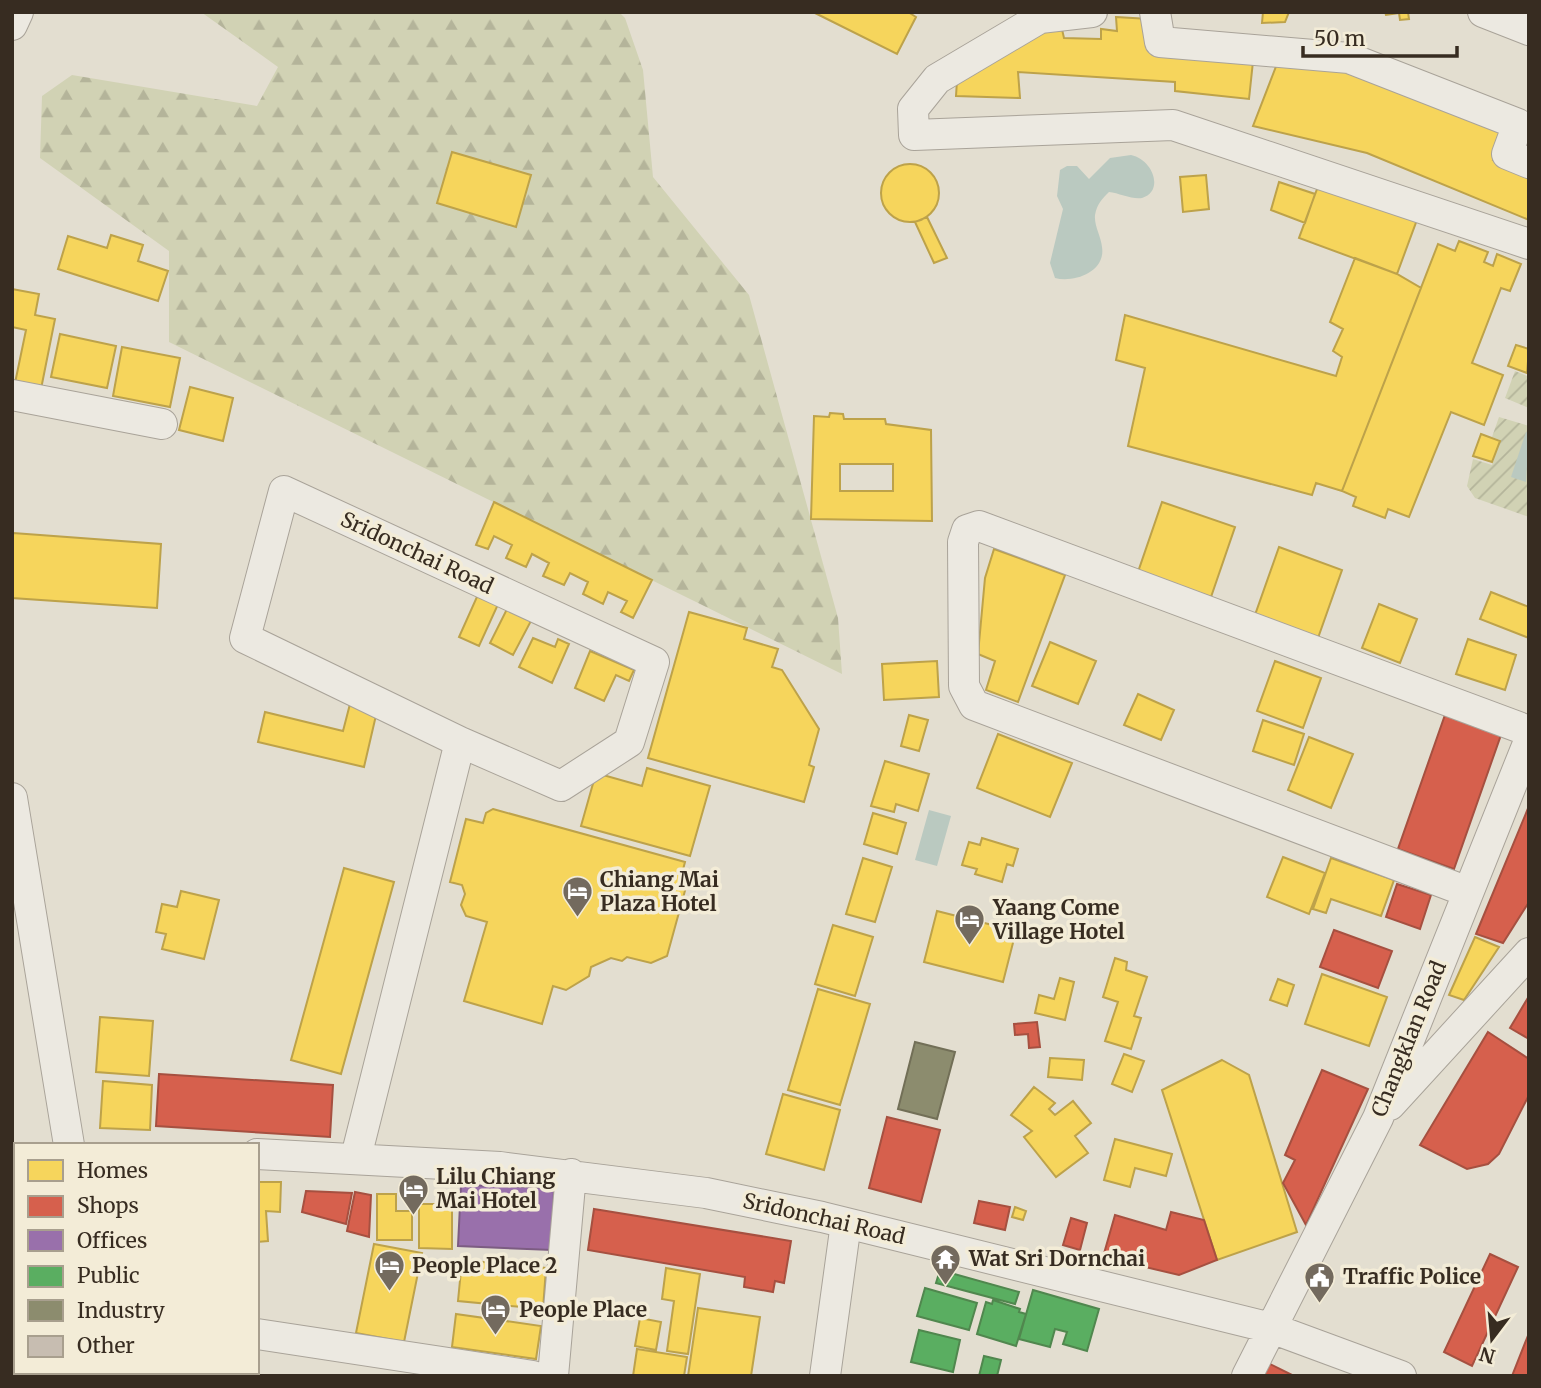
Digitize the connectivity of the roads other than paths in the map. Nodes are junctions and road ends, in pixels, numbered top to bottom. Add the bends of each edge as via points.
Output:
1 (18, 12) edge
2 (1092, 12) edge
3 (1155, 12) edge
4 (1483, 12) edge
5 (12, 25) edge
6 (1529, 30) edge
7 (1529, 163) edge
8 (1529, 244) edge
9 (12, 395) edge
10 (162, 424) dead end
11 (1529, 731) edge
12 (460, 741) junction
13 (1529, 741) edge
14 (12, 798) edge
15 (1468, 892) junction
16 (1529, 953) edge
17 (1378, 1118) junction
18 (69, 1143) edge
19 (259, 1154) edge
20 (356, 1157) junction
21 (571, 1174) junction
22 (846, 1223) junction
23 (1271, 1328) junction
24 (259, 1334) edge
25 (533, 1376) edge
26 (553, 1376) edge
27 (825, 1376) edge
28 (1247, 1376) edge
29 (1401, 1376) edge

1 - 5 street
2 - 8 street via 1040,18 937,79 913,109 914,135 1173,125
3 - 7 street via 1160,42 1349,58 1518,124 1507,154
4 - 6 street
9 - 10 street
11 - 15 street via 979,526 968,530 964,542 964,686 974,705
12 - 12 street, Sridonchai Road via 561,786 629,742 654,662 284,491 245,638
12 - 20 street
13 - 15 street, Changklan Road
14 - 18 street
15 - 17 street, Changklan Road
16 - 17 street
17 - 23 street, Changklan Road
19 - 20 street, Sridonchai Road
20 - 21 street, Sridonchai Road
21 - 22 street, Sridonchai Road via 706,1194
21 - 26 street
22 - 23 street, Sridonchai Road
22 - 27 street
23 - 28 street, Changklan Road
23 - 29 street, Sridonchai Road
24 - 25 street

